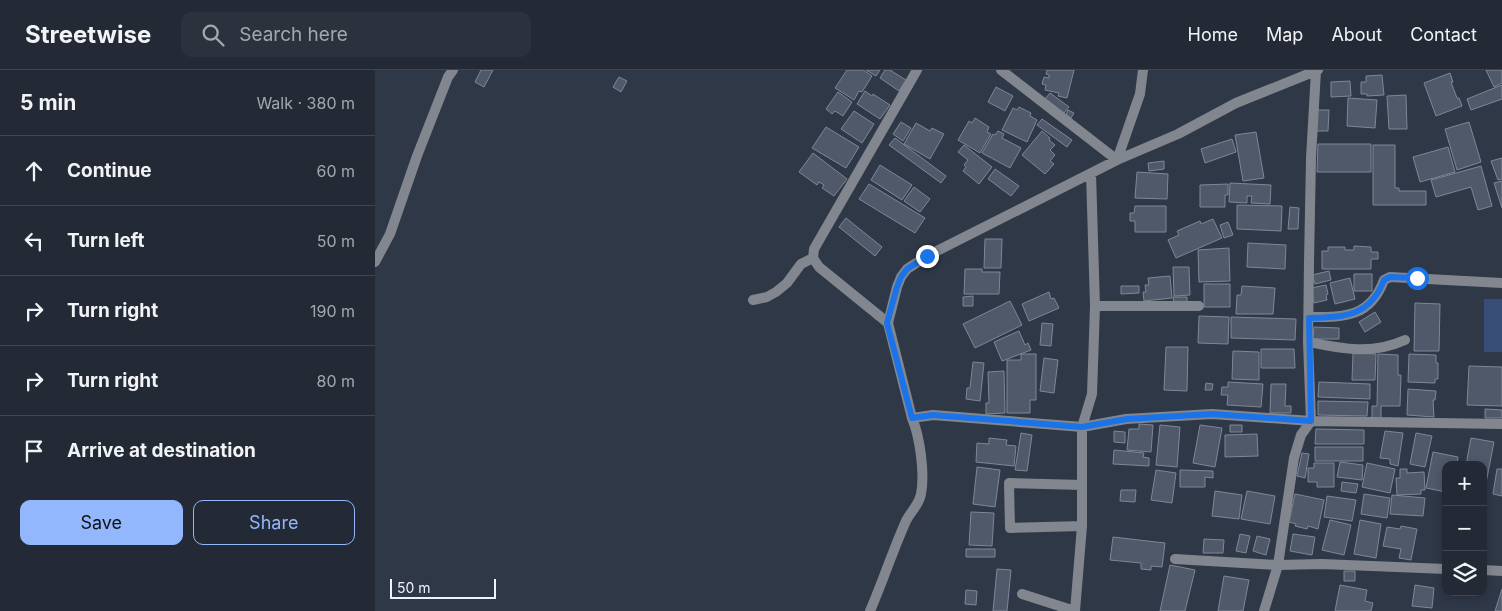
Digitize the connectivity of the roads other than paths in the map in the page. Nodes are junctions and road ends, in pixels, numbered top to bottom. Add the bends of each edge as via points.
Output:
1 (453, 70) edge
2 (917, 70) edge
3 (1001, 70) edge
4 (1143, 70) edge
5 (1317, 71) edge
6 (1117, 160) junction
7 (1091, 173) junction
8 (813, 258) junction
9 (375, 262) edge
10 (1502, 283) edge
11 (753, 300) dead end
12 (1095, 306) junction
13 (1199, 306) dead end
14 (1309, 318) junction
15 (887, 323) junction
16 (1405, 340) dead end
17 (1308, 342) junction
18 (912, 418) junction
19 (1311, 421) junction
20 (1502, 424) edge
21 (1082, 427) junction
22 (1082, 485) junction
23 (1082, 526) junction
24 (1175, 559) dead end
25 (1277, 565) junction
26 (1442, 569) edge
27 (1487, 570) edge
28 (1502, 571) edge
29 (1023, 594) dead end
30 (871, 611) edge
31 (1075, 611) edge
32 (1264, 611) edge

1 - 9 street via 417,156 390,234
2 - 8 street via 814,249
3 - 6 street
4 - 6 street via 1140,94
5 - 6 street via 1236,103 1178,134
5 - 14 street via 1311,158
6 - 7 street
7 - 12 street
7 - 15 street via 907,269 897,287
8 - 11 street via 801,264 776,292
8 - 15 street via 823,272
10 - 14 street via 1390,277 1384,280 1369,306 1339,317
12 - 13 street
12 - 21 street via 1092,394
14 - 17 street
15 - 18 street
16 - 17 street via 1377,349
17 - 19 street
18 - 21 street via 933,415
18 - 30 street via 919,449 921,492 919,501 907,518
19 - 20 street
19 - 21 street via 1212,414 1127,419
19 - 25 street via 1301,435 1294,458
21 - 22 street
22 - 23 street
22 - 23 street via 1009,483 1010,528
23 - 31 street
24 - 25 street
25 - 26 street
25 - 32 street
27 - 28 street
29 - 31 street

